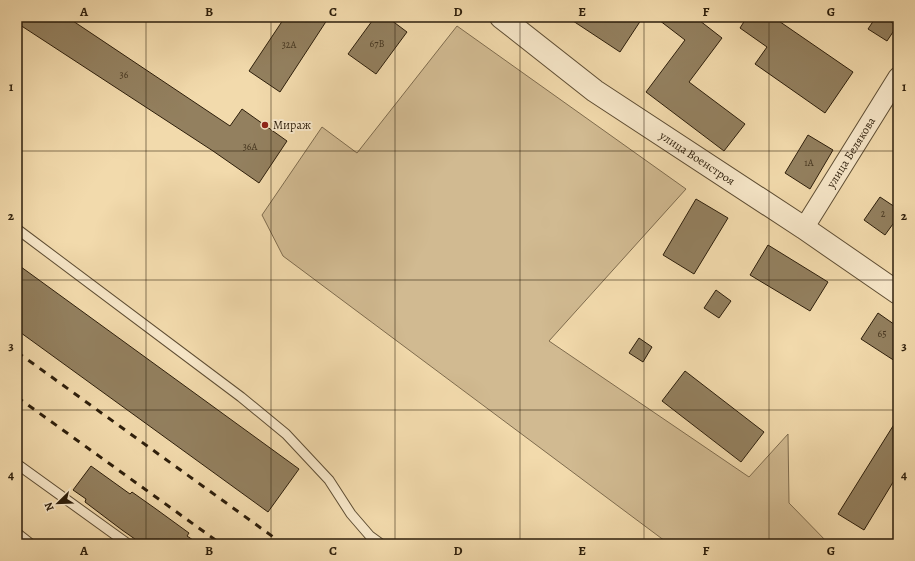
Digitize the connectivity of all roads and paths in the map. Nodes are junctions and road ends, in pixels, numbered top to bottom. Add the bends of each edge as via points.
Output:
1 (501, 17) edge
2 (898, 77) edge
3 (804, 228) junction
4 (17, 229) edge
5 (898, 293) edge
6 (17, 464) edge
7 (17, 534) edge
8 (32, 544) edge
9 (128, 544) edge
10 (381, 544) edge

1 - 3 street, улица Военстроя via 595,90
2 - 3 street, улица Белякова
3 - 5 street, улица Военстроя
4 - 10 lane via 241,397 286,434 329,480 351,514 370,536
6 - 9 lane
7 - 8 lane

